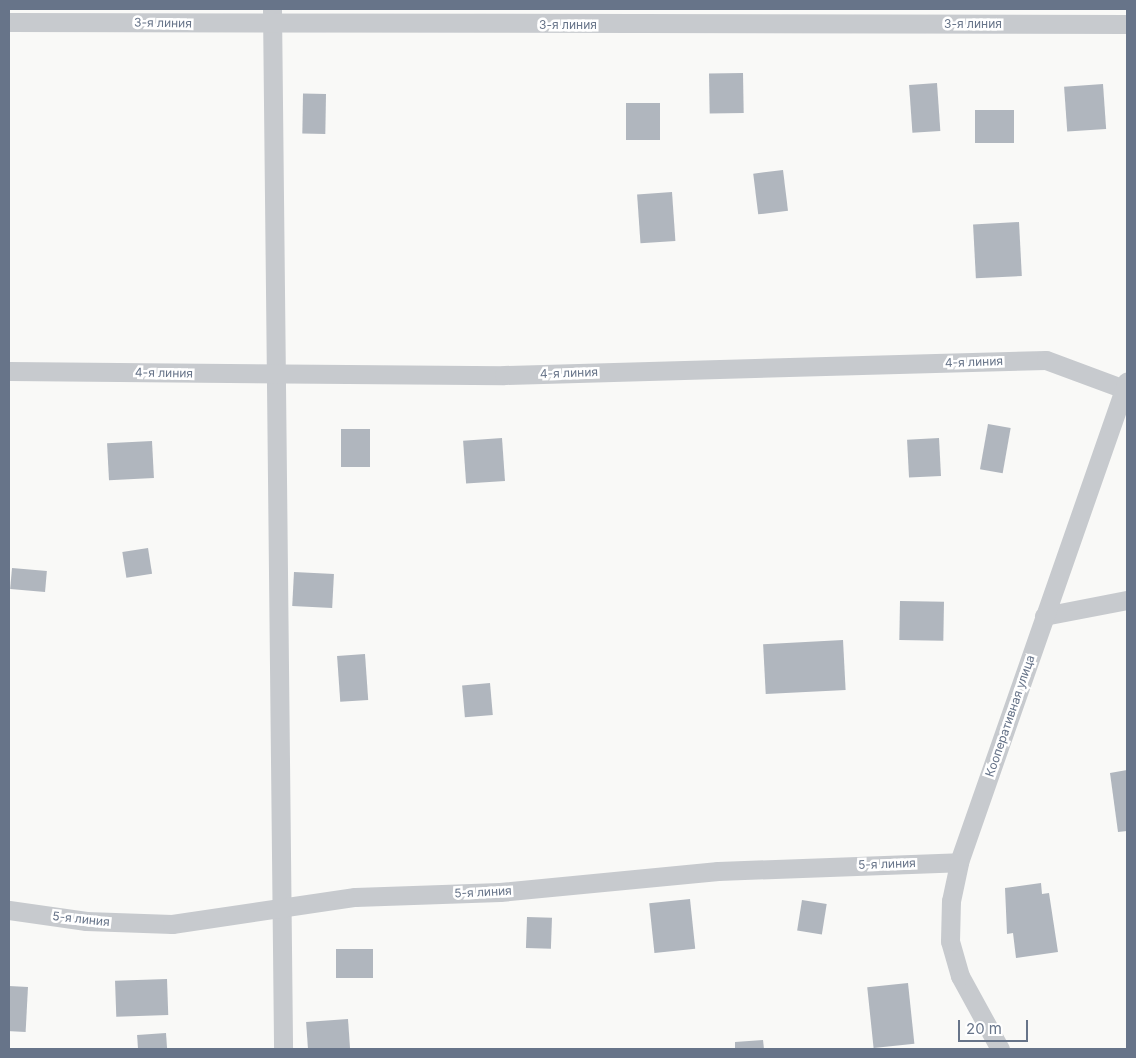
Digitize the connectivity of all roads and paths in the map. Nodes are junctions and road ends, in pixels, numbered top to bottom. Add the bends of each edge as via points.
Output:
1 (272, 17) edge
2 (9, 22) edge
3 (1127, 24) edge
4 (9, 371) edge
5 (276, 374) junction
6 (1126, 385) edge
7 (1127, 600) edge
8 (1044, 616) junction
9 (960, 862) junction
10 (282, 905) junction
11 (9, 910) edge
12 (283, 1049) edge
13 (1000, 1049) edge

1 - 2 street, 3-я линия
1 - 3 street, 3-я линия
1 - 5 street
4 - 5 street, 4-я линия
5 - 6 street, 4-я линия via 504,375 1046,360
5 - 10 street
6 - 8 street, Кооперативная улица
7 - 8 street
8 - 9 street, Кооперативная улица
9 - 10 street, 5-я линия via 718,871 500,892 355,897
9 - 13 street, Кооперативная улица via 951,901 950,941 960,976
10 - 11 street, 5-я линия via 172,924 86,921
10 - 12 street

